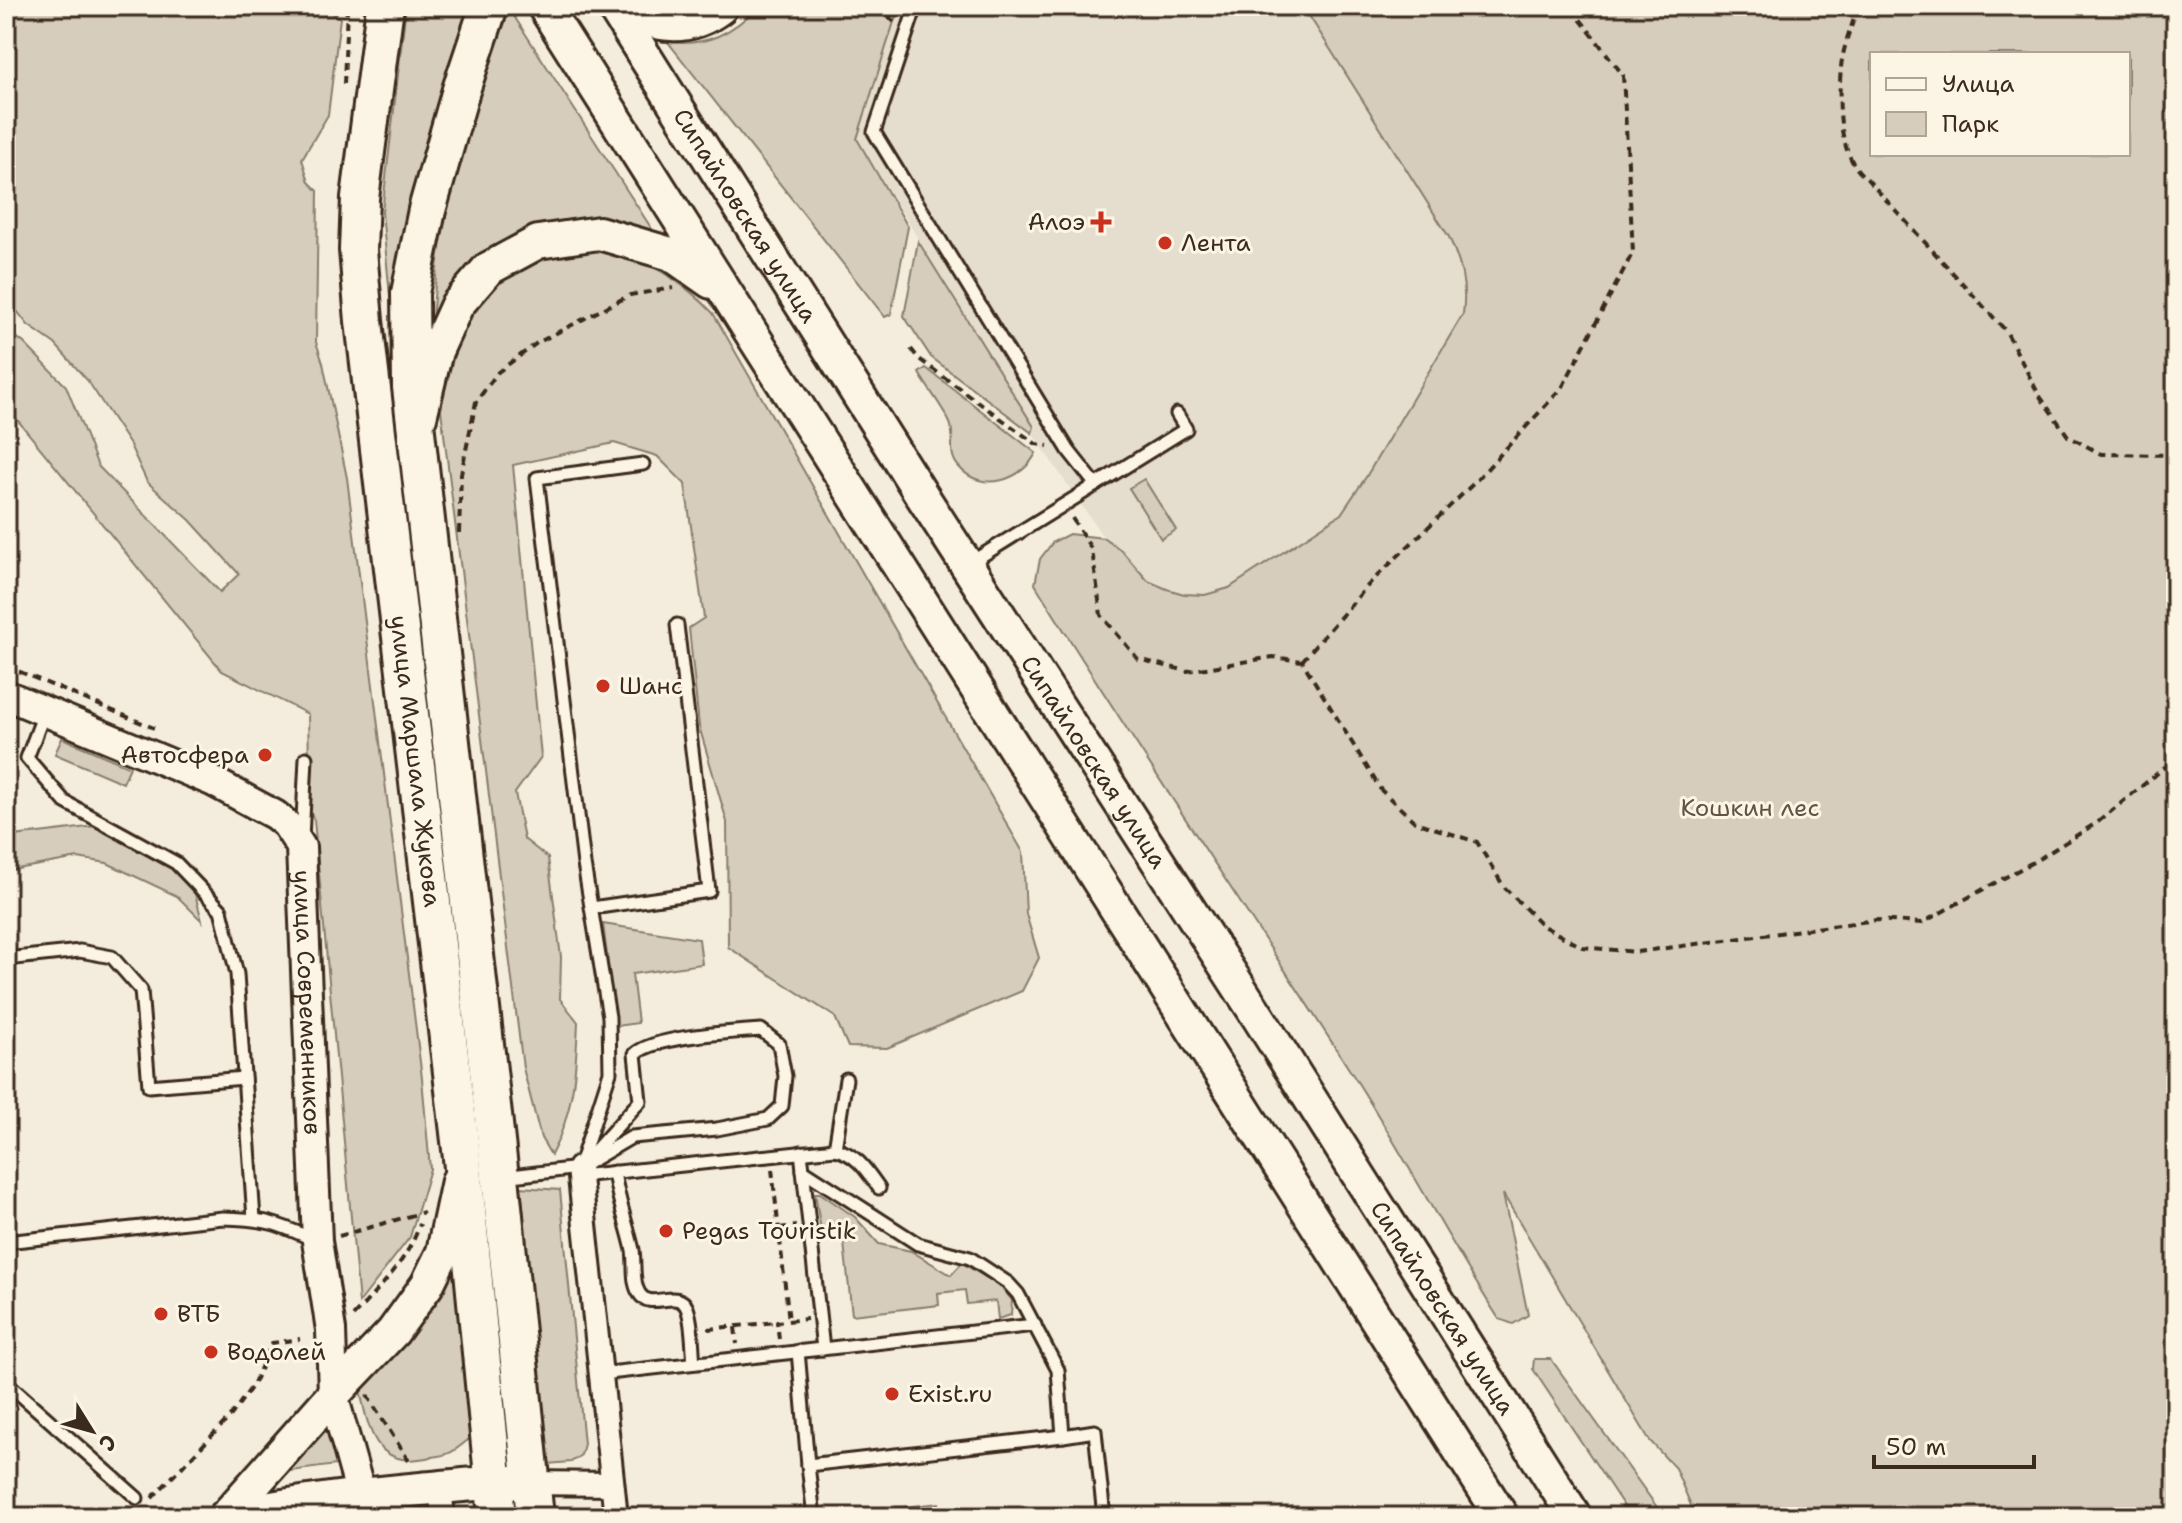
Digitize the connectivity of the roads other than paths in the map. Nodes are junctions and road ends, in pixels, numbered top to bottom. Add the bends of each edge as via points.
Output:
1 (385, 6) edge
2 (489, 6) edge
3 (613, 6) edge
4 (624, 6) edge
5 (719, 6) edge
6 (916, 6) edge
7 (548, 12) edge
8 (724, 291) junction
9 (1177, 414) dead end
10 (416, 444) junction
11 (643, 464) dead end
12 (1096, 485) junction
13 (967, 565) junction
14 (677, 625) dead end
15 (6, 695) edge
16 (45, 710) junction
17 (306, 758) dead end
18 (301, 847) junction
19 (592, 908) junction
20 (6, 959) edge
21 (244, 1078) junction
22 (846, 1079) dead end
23 (835, 1149) junction
24 (801, 1152) junction
25 (462, 1158) junction
26 (803, 1170) junction
27 (579, 1172) junction
28 (614, 1172) junction
29 (500, 1177) junction
30 (879, 1188) dead end
31 (254, 1219) junction
32 (330, 1238) junction
33 (6, 1242) edge
34 (1035, 1325) junction
35 (823, 1349) junction
36 (798, 1351) junction
37 (694, 1363) junction
38 (600, 1374) junction
39 (6, 1382) edge
40 (333, 1395) junction
41 (1063, 1436) junction
42 (808, 1465) junction
43 (493, 1482) junction
44 (612, 1484) junction
45 (361, 1495) junction
46 (143, 1499) road end
47 (532, 1500) edge
48 (442, 1502) edge
49 (225, 1517) edge
50 (497, 1517) edge
51 (616, 1517) edge
52 (814, 1517) edge
53 (1104, 1517) edge
54 (1502, 1517) edge
55 (1575, 1517) edge

1 - 25 main road, улица Маршала Жукова via 358,250
2 - 10 main road, улица Маршала Жукова via 427,210 410,293
3 - 13 main road, Сипайловская улица
4 - 5 main road via 669,24 696,19
6 - 12 lane via 874,132 1069,451
7 - 8 main road
8 - 10 main road via 671,254 614,236 599,233 538,242 488,269 457,305 422,399
8 - 54 main road
9 - 12 lane via 1186,429
10 - 29 main road, улица Маршала Жукова
11 - 19 lane via 537,478
12 - 13 lane
13 - 55 main road, Сипайловская улица
14 - 19 lane via 709,891
15 - 16 street, улица Современников
16 - 18 street, улица Современников via 235,793 286,824
16 - 21 lane via 27,758 65,802 176,863 221,910 237,974
17 - 18 lane
18 - 32 street, улица Современников
19 - 27 lane via 609,1017 610,1072
20 - 21 lane via 80,951 112,957 141,990 149,1086
21 - 31 lane
22 - 23 lane
23 - 24 lane
23 - 30 lane via 860,1162
24 - 26 lane
24 - 28 lane
25 - 40 main road via 443,1252 427,1285 393,1332
25 - 43 main road, улица Маршала Жукова
26 - 34 lane via 918,1244 962,1254 999,1277 1018,1294
26 - 35 lane
27 - 27 lane via 632,1137 768,1119 782,1106 785,1076 779,1044 761,1030 641,1048 635,1054 640,1101
27 - 28 lane
27 - 29 lane
27 - 38 street
28 - 37 lane via 639,1294 650,1301 675,1298 687,1307
29 - 47 main road, улица Маршала Жукова
31 - 32 lane
31 - 33 lane
32 - 40 street, улица Современников
34 - 35 lane
34 - 41 lane via 1060,1380
35 - 36 lane
36 - 37 lane
36 - 42 lane
37 - 38 lane
38 - 44 street
39 - 46 lane
40 - 45 street, улица Современников
40 - 49 main road
41 - 42 lane
41 - 53 lane via 1095,1431
42 - 52 lane
43 - 47 main road
43 - 48 main road
43 - 50 main road, улица Маршала Жукова
44 - 47 street
44 - 51 street
45 - 48 main road
45 - 49 main road

